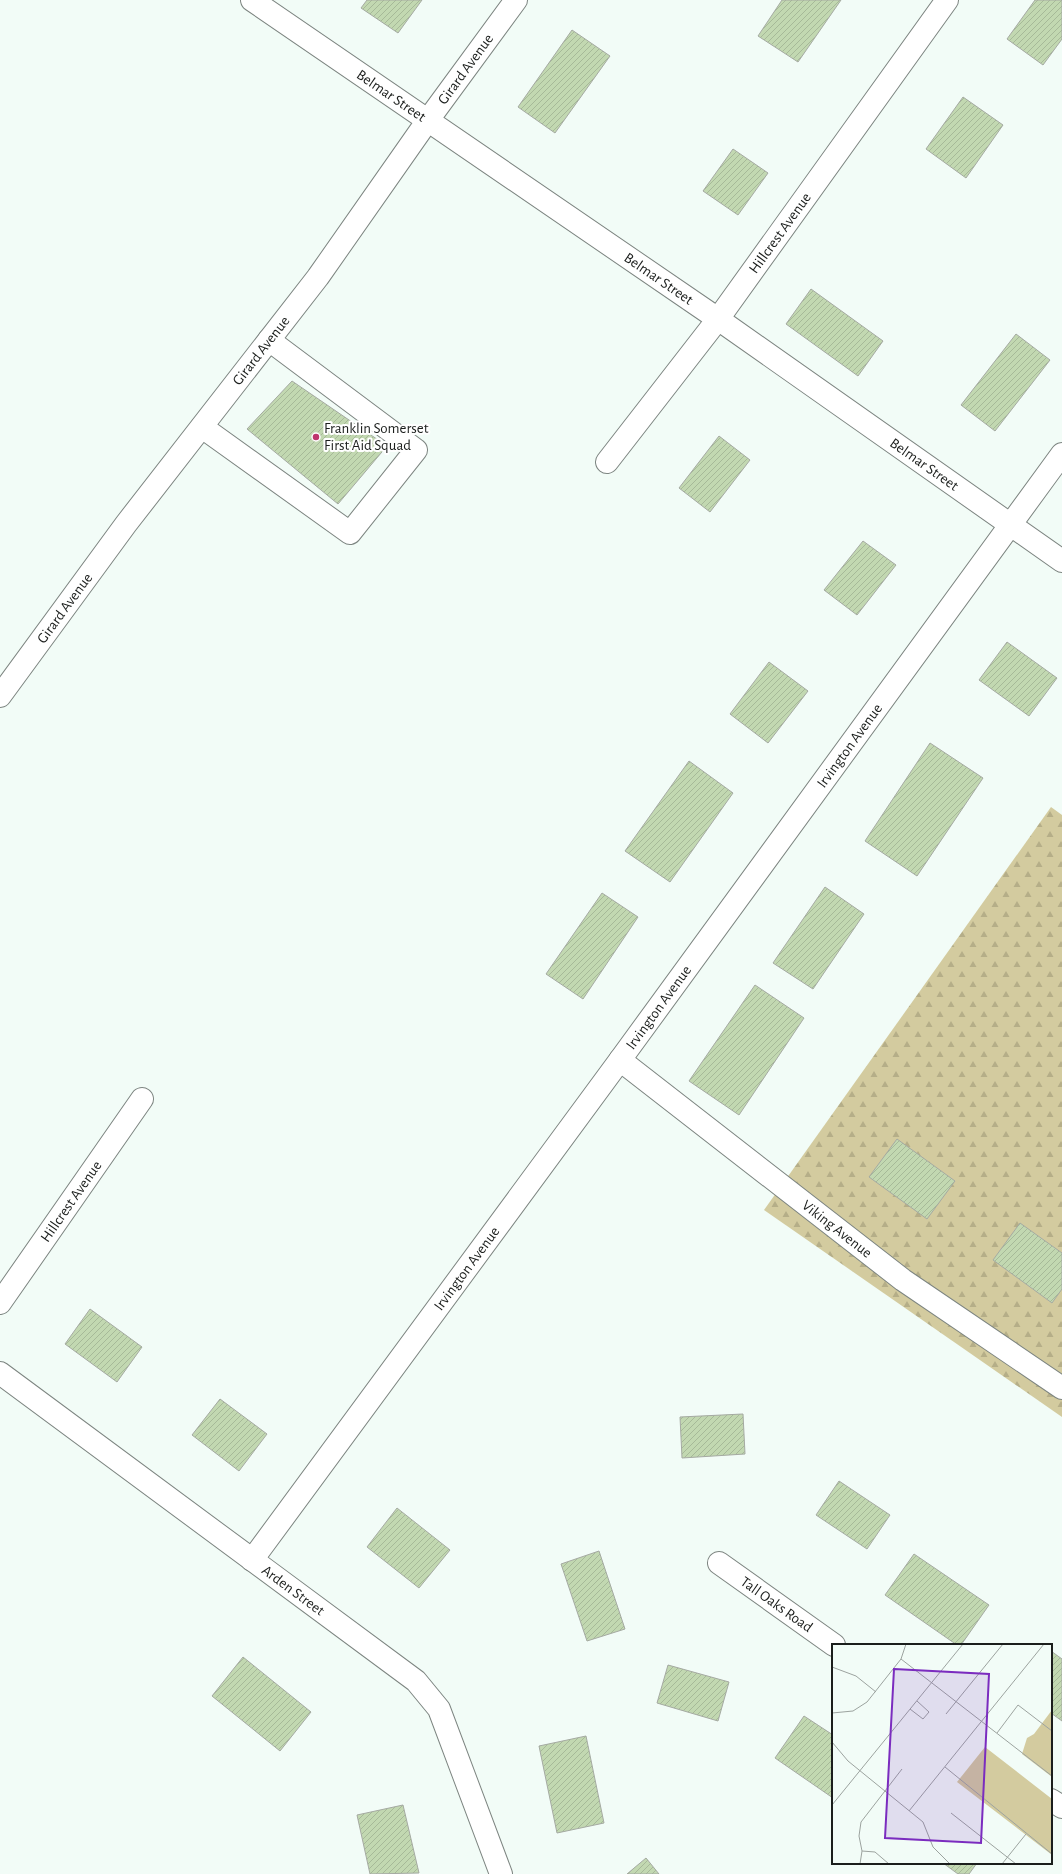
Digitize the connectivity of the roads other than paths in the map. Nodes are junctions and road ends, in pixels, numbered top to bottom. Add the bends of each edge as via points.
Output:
1 (252, 0) edge
2 (516, 0) edge
3 (948, 0) edge
4 (428, 120) junction
5 (718, 319) junction
6 (269, 340) junction
7 (202, 427) junction
8 (1062, 454) edge
9 (607, 462) dead end
10 (1011, 525) junction
11 (1062, 561) edge
12 (0, 696) edge
13 (620, 1060) junction
14 (142, 1099) dead end
15 (0, 1302) edge
16 (0, 1373) edge
17 (1062, 1388) edge
18 (252, 1560) junction
19 (719, 1563) dead end
20 (833, 1644) edge
21 (1052, 1801) edge
22 (1062, 1807) edge
23 (501, 1874) edge

1 - 4 street, Belmar Street
2 - 4 street, Girard Avenue
3 - 5 street, Hillcrest Avenue
4 - 5 street, Belmar Street
4 - 6 street, Girard Avenue via 318,277
5 - 9 street, Hillcrest Avenue
5 - 10 street, Belmar Street
6 - 7 street, Girard Avenue
6 - 7 street via 416,450 350,533
7 - 12 street, Girard Avenue via 126,524
8 - 10 street, Irvington Avenue
10 - 11 street, Belmar Street
10 - 13 street, Irvington Avenue
13 - 17 street, Viking Avenue via 903,1280
13 - 18 street, Irvington Avenue
14 - 15 street, Hillcrest Avenue
16 - 18 street, Arden Street
18 - 23 street, Arden Street via 416,1681 439,1709
19 - 20 street, Tall Oaks Road
21 - 22 street

